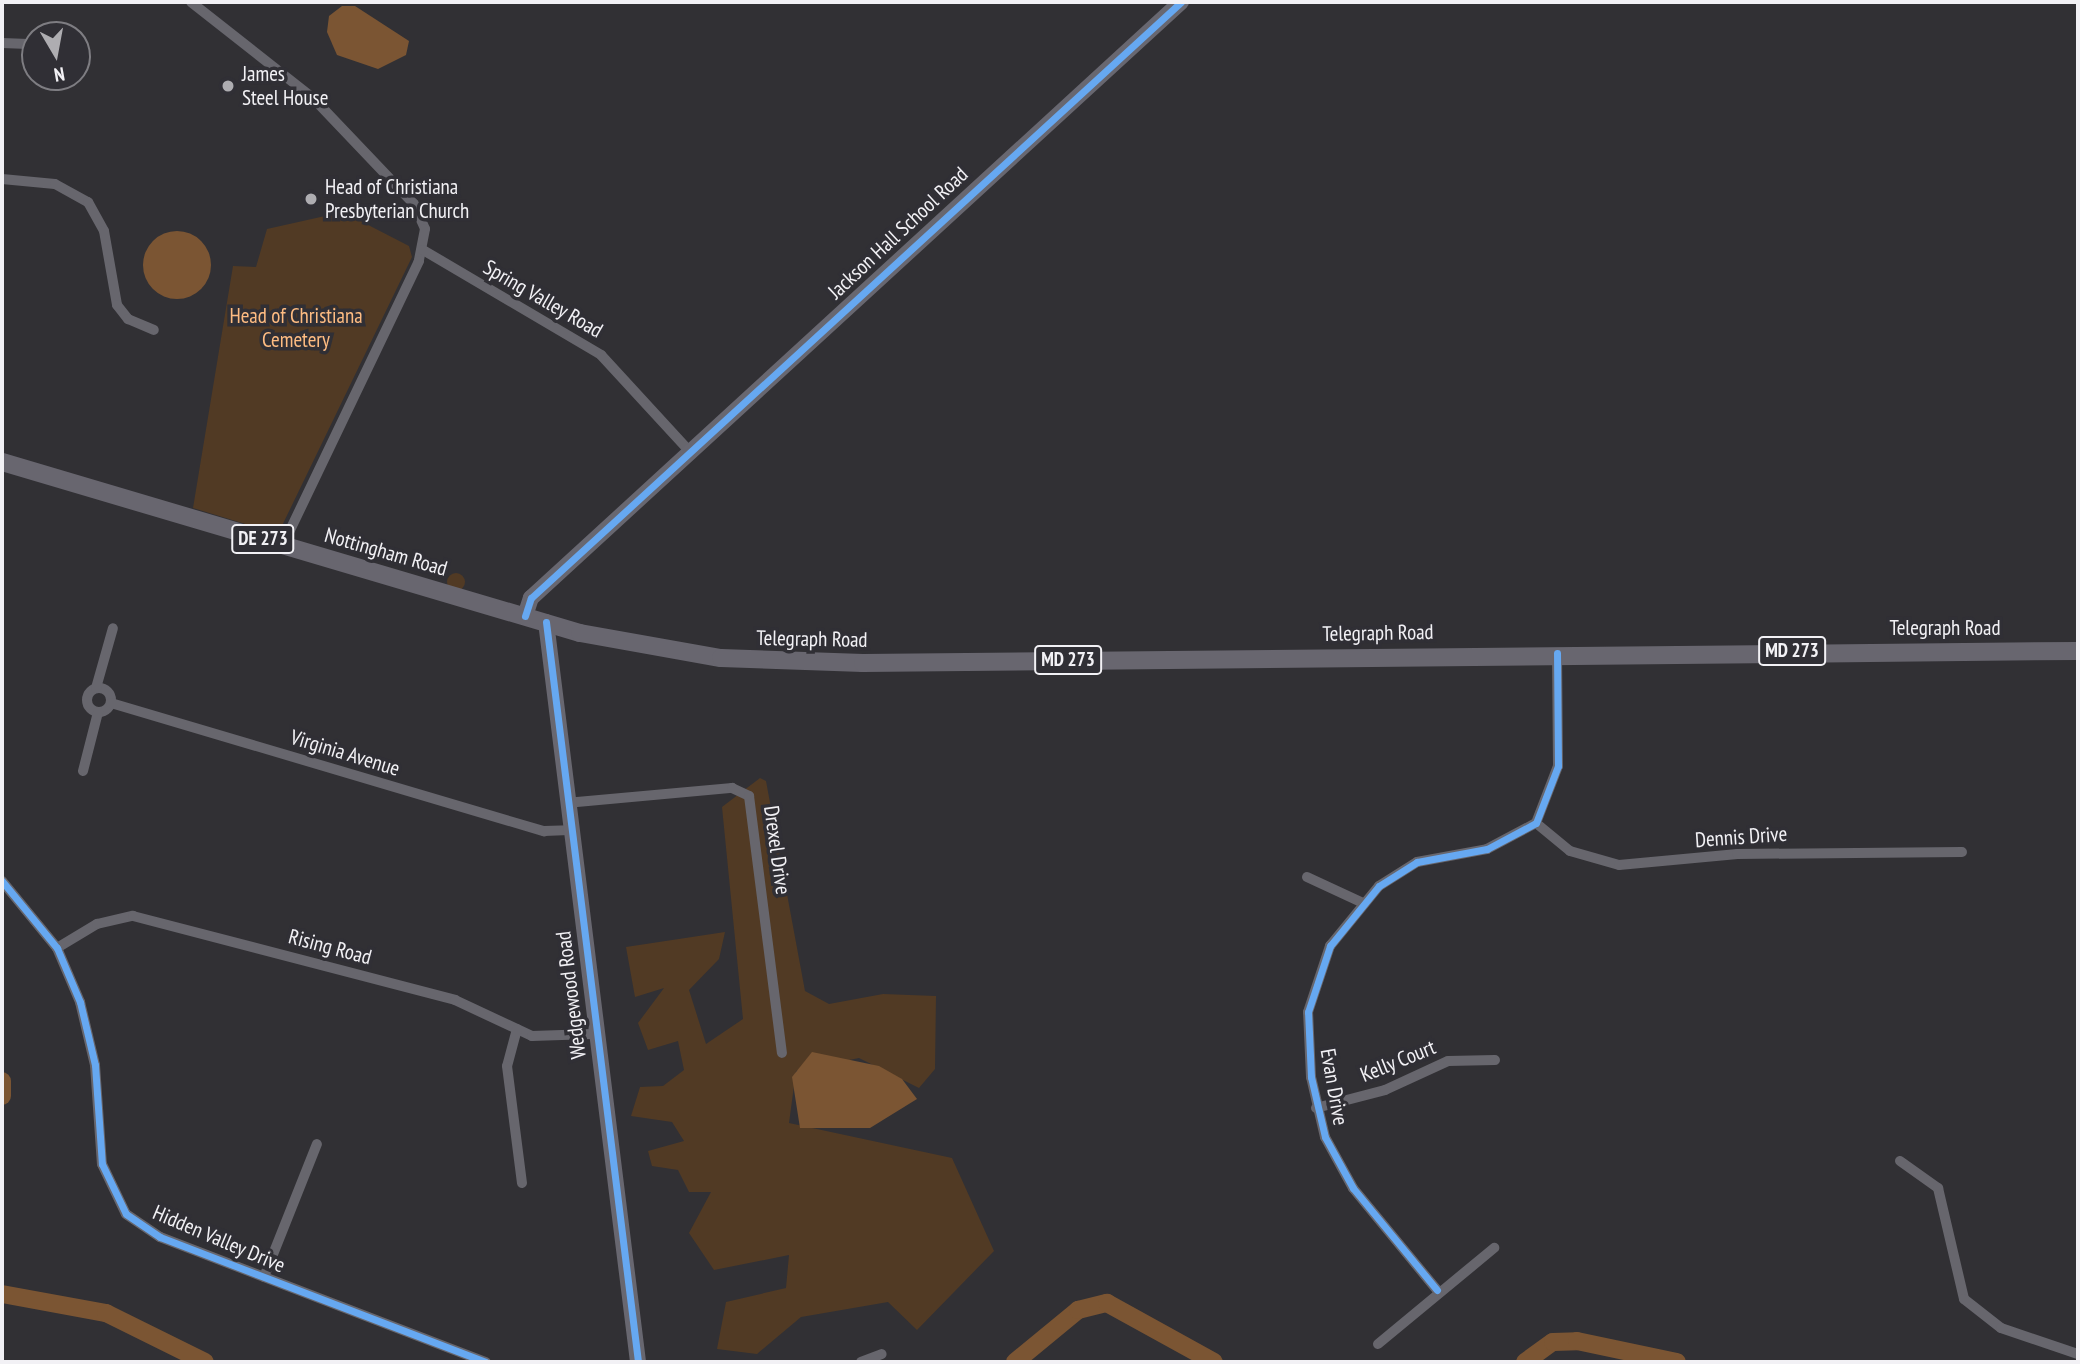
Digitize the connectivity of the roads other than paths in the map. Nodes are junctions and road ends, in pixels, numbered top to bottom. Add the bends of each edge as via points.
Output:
1 (191, 2) edge
2 (1181, 2) edge
3 (2, 43) edge
4 (21, 44) edge
5 (2, 179) edge
6 (424, 250) junction
7 (154, 330) dead end
8 (691, 453) junction
9 (2, 462) edge
10 (283, 545) junction
11 (525, 617) junction
12 (546, 622) junction
13 (113, 628) dead end
14 (2078, 651) edge
15 (679, 653) joint
16 (1557, 653) junction
17 (96, 688) junction
18 (111, 703) junction
19 (98, 712) junction
20 (83, 771) dead end
21 (566, 803) junction
22 (1536, 823) junction
23 (569, 830) junction
24 (1962, 852) dead end
25 (1307, 877) dead end
26 (2, 881) edge
27 (1361, 902) junction
28 (57, 947) junction
29 (517, 1030) junction
30 (592, 1034) junction
31 (782, 1053) dead end
32 (1495, 1060) dead end
33 (1316, 1108) junction
34 (317, 1144) dead end
35 (1900, 1161) dead end
36 (523, 1183) dead end
37 (1494, 1248) dead end
38 (264, 1278) junction
39 (1437, 1290) junction
40 (1378, 1344) dead end
41 (882, 1354) dead end
42 (2078, 1354) edge
43 (486, 1362) edge
44 (638, 1362) edge
45 (861, 1362) edge

1 - 6 street via 279,68 383,169 422,216
2 - 8 street, Jackson Hall School Road via 1084,84
3 - 4 street
5 - 7 street via 55,184 88,202 104,232 117,305 128,319
6 - 8 street, Spring Valley Road via 601,355
6 - 10 street
8 - 11 street, Jackson Hall School Road via 531,598
9 - 10 main road, Nottingham Road / DE 273
10 - 11 main road, Nottingham Road / DE 273
11 - 12 main road, Nottingham Road / DE 273
12 - 15 main road, Nottingham Road / DE 273
12 - 21 street, Wedgewood Road
13 - 17 street
14 - 16 main road, Telegraph Road / MD 273
15 - 16 main road, Telegraph Road / MD 273 via 863,663
16 - 22 street via 1558,766
17 - 18 street, Virginia Avenue via 108,691
17 - 19 street via 87,701
18 - 19 street
18 - 23 street, Virginia Avenue via 544,831
19 - 20 street
21 - 23 street, Wedgewood Road
21 - 31 street, Drexel Drive via 732,788 749,796
22 - 24 street, Dennis Drive via 1570,851 1619,865 1737,854
22 - 27 street, Evan Drive via 1497,845 1417,863
23 - 30 street, Wedgewood Road
25 - 27 street
26 - 28 street, Hidden Valley Drive
27 - 33 street, Evan Drive via 1330,946 1310,1004
28 - 29 street, Rising Road via 108,919 146,918 455,1000
28 - 38 street, Hidden Valley Drive via 87,1024 103,1164 115,1200 160,1237
29 - 30 street, Rising Road via 544,1039
29 - 36 street via 508,1066
30 - 44 street, Wedgewood Road
32 - 33 street, Kelly Court via 1448,1060 1385,1090
33 - 39 street, Evan Drive via 1353,1188
34 - 38 street
35 - 42 street via 1938,1188 1955,1273 1970,1305 2001,1328
37 - 39 street
38 - 43 street, Hidden Valley Drive
39 - 40 street
41 - 45 street

